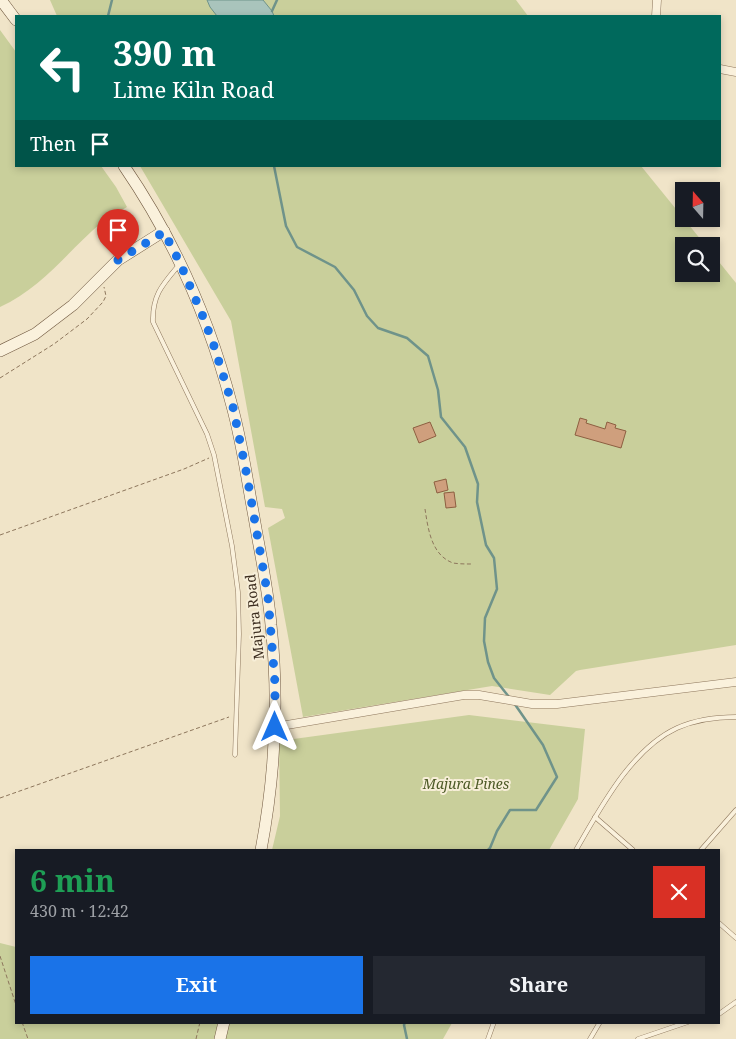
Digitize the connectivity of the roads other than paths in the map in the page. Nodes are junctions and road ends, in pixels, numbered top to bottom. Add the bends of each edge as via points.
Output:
1 (1, 0) edge
2 (657, 0) edge
3 (656, 15) edge
4 (15, 19) edge
5 (721, 69) edge
6 (736, 72) edge
7 (125, 167) edge
8 (164, 232) junction
9 (180, 263) junction
10 (0, 351) edge
11 (736, 682) edge
12 (736, 717) edge
13 (275, 727) junction
14 (235, 755) dead end
15 (736, 810) edge
16 (595, 817) junction
17 (261, 849) edge
18 (577, 849) edge
19 (632, 849) edge
20 (703, 849) edge
21 (720, 924) edge
22 (736, 938) edge
23 (736, 1002) edge
24 (720, 1013) edge
25 (224, 1024) edge
26 (493, 1024) edge
27 (599, 1024) edge
28 (682, 1024) edge
29 (220, 1039) edge
30 (488, 1039) edge
31 (590, 1039) edge
32 (638, 1039) edge

1 - 4 street
2 - 3 street
5 - 6 street
7 - 8 street, Majura Road
8 - 9 street, Majura Road
8 - 10 street via 127,253 73,304 35,334
9 - 13 street, Majura Road via 214,346 238,430 268,597
9 - 14 lane via 162,285 152,306 152,322 207,434 232,546 239,634
11 - 13 street via 549,704 464,695
12 - 16 lane via 693,722 659,739 634,762
13 - 17 street, Majura Road
15 - 20 lane
16 - 18 lane
16 - 19 lane
21 - 22 lane
23 - 24 lane
25 - 29 street
26 - 30 lane
27 - 31 lane
28 - 32 lane

